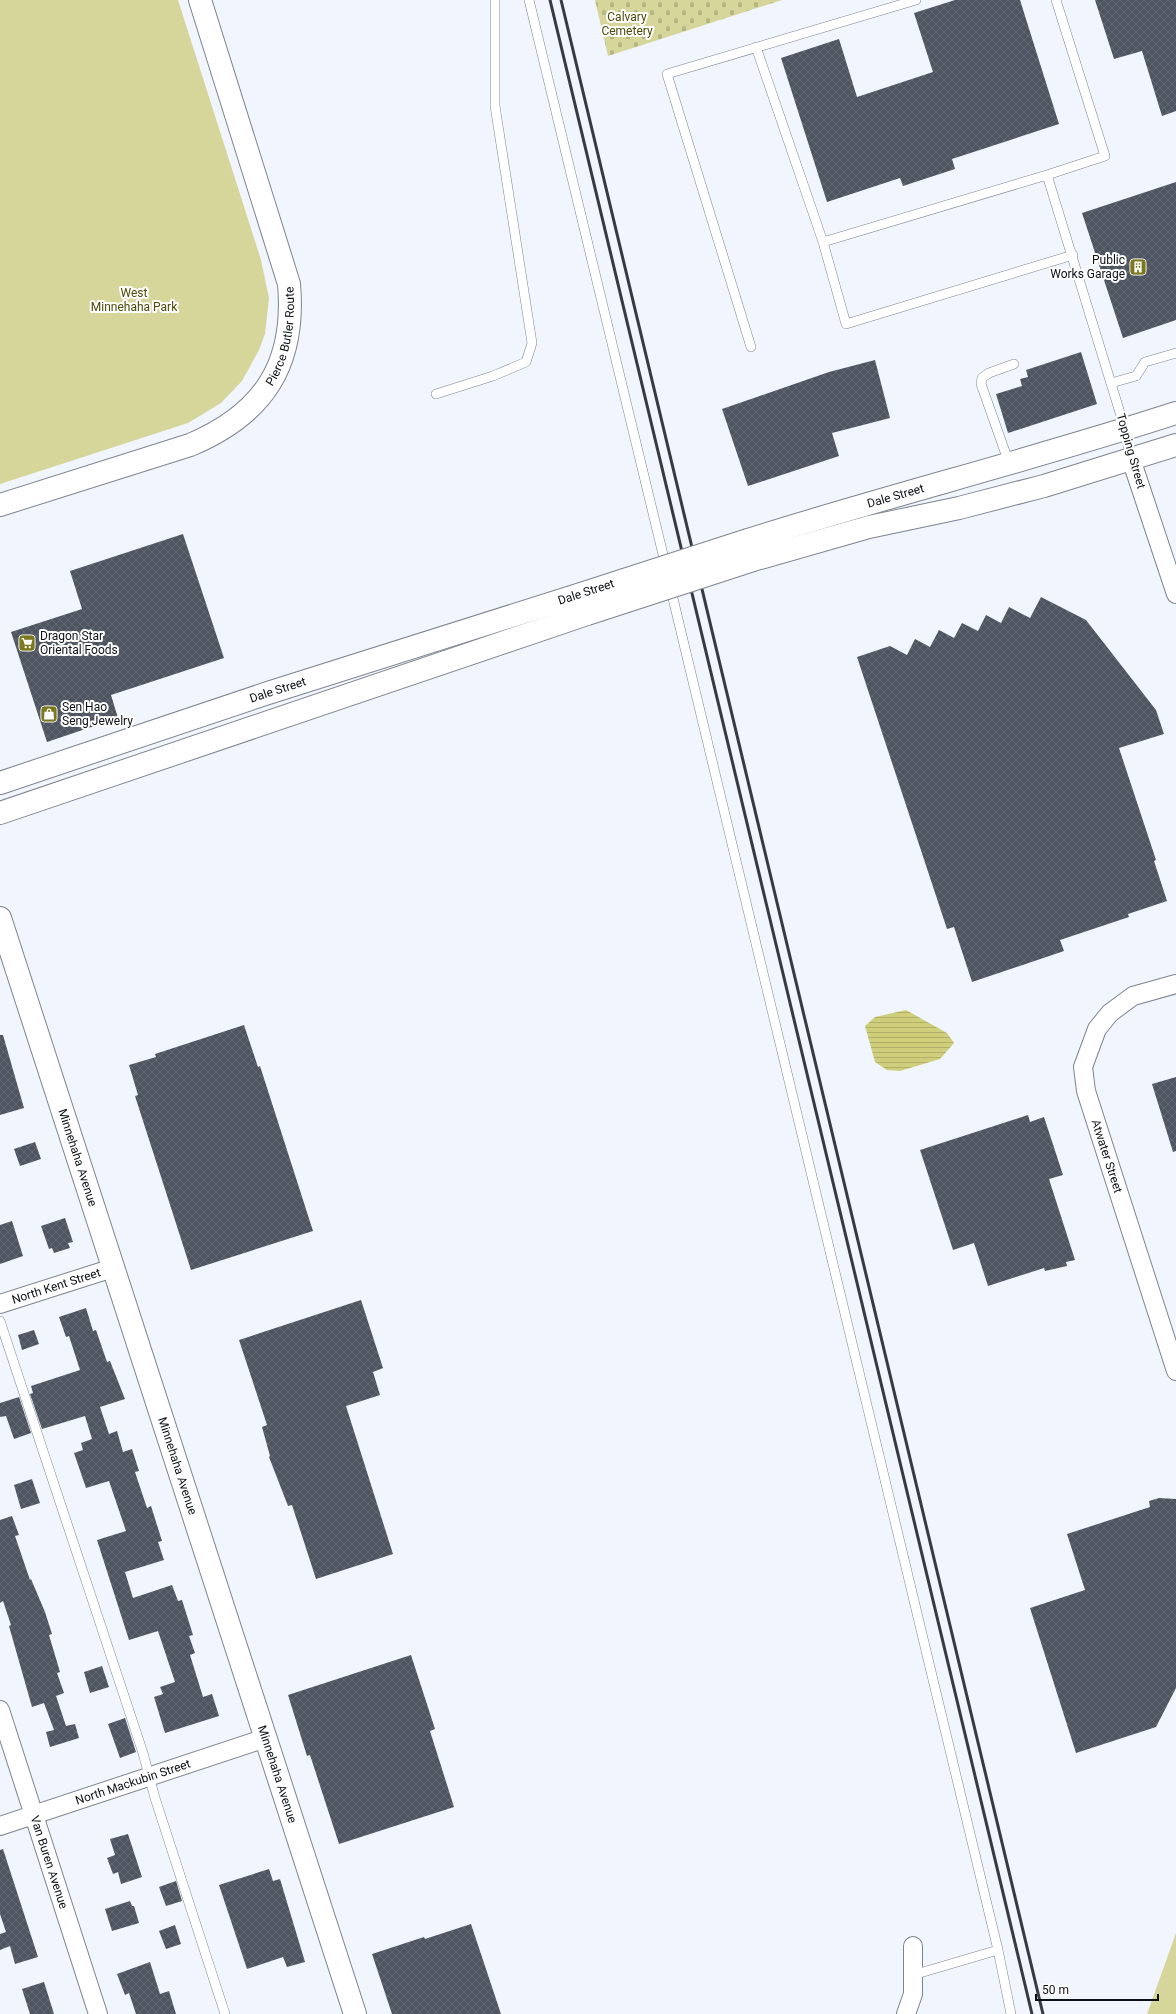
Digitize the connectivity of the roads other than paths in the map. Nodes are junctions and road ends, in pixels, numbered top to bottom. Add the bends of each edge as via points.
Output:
1 (200, 0) edge
2 (495, 0) edge
3 (530, 0) edge
4 (916, 0) edge
5 (1056, 0) edge
6 (756, 47) junction
7 (1047, 175) junction
8 (823, 242) junction
9 (1073, 255) junction
10 (751, 347) dead end
11 (1176, 353) edge
12 (1014, 364) dead end
13 (1111, 384) junction
14 (436, 394) dead end
15 (1176, 412) edge
16 (1125, 429) junction
17 (1176, 445) edge
18 (1132, 459) junction
19 (1009, 464) junction
20 (24, 497) junction
21 (0, 505) edge
22 (0, 515) edge
23 (751, 550) junction
24 (1176, 594) edge
25 (584, 604) junction
26 (0, 783) edge
27 (0, 813) edge
28 (0, 918) edge
29 (1176, 984) edge
30 (113, 1268) junction
31 (0, 1304) edge
32 (0, 1321) edge
33 (1176, 1371) edge
34 (0, 1710) edge
35 (266, 1738) junction
36 (150, 1777) junction
37 (34, 1815) junction
38 (0, 1826) edge
39 (913, 1946) dead end
40 (998, 1950) junction
41 (913, 1976) junction
42 (98, 2014) edge
43 (225, 2014) edge
44 (355, 2014) edge
45 (906, 2014) edge
46 (1011, 2014) edge

1 - 20 main road, Pierce Butler Route via 289,284 290,326 279,366 256,402 235,421 215,434 190,445
2 - 14 lane via 495,106 532,343 526,362 493,376
3 - 40 lane
4 - 6 lane
5 - 7 lane via 1105,156
6 - 8 lane
6 - 10 lane via 667,74
7 - 8 lane
7 - 9 lane, Topping Street
8 - 9 lane via 846,324
9 - 13 lane, Topping Street
11 - 13 lane via 1145,362 1136,376
12 - 19 lane via 982,378
13 - 16 lane, Topping Street
15 - 16 main road, Dale Street
16 - 18 lane, Topping Street
16 - 19 main road, Dale Street
17 - 18 main road, Dale Street
18 - 23 main road, Dale Street via 959,508
18 - 24 street, Topping Street
19 - 23 main road, Dale Street via 863,504
20 - 21 main road, Pierce Butler Route
20 - 22 main road
23 - 25 main road, Dale Street, bridge
25 - 26 main road, Dale Street via 268,693
25 - 27 main road, Dale Street
28 - 30 main road, Minnehaha Avenue
29 - 33 street, Atwater Street via 1133,996 1110,1014 1097,1029 1083,1067 1086,1091
30 - 31 street, North Kent Street
30 - 35 main road, Minnehaha Avenue
32 - 36 lane
34 - 37 street, Van Buren Avenue
35 - 36 street, North Mackubin Street
35 - 44 main road, Minnehaha Avenue
36 - 37 street, North Mackubin Street
36 - 43 lane
37 - 38 street, North Mackubin Street
37 - 42 street, Van Buren Avenue
39 - 41 street
40 - 41 lane
40 - 46 lane
41 - 45 street via 913,1994

